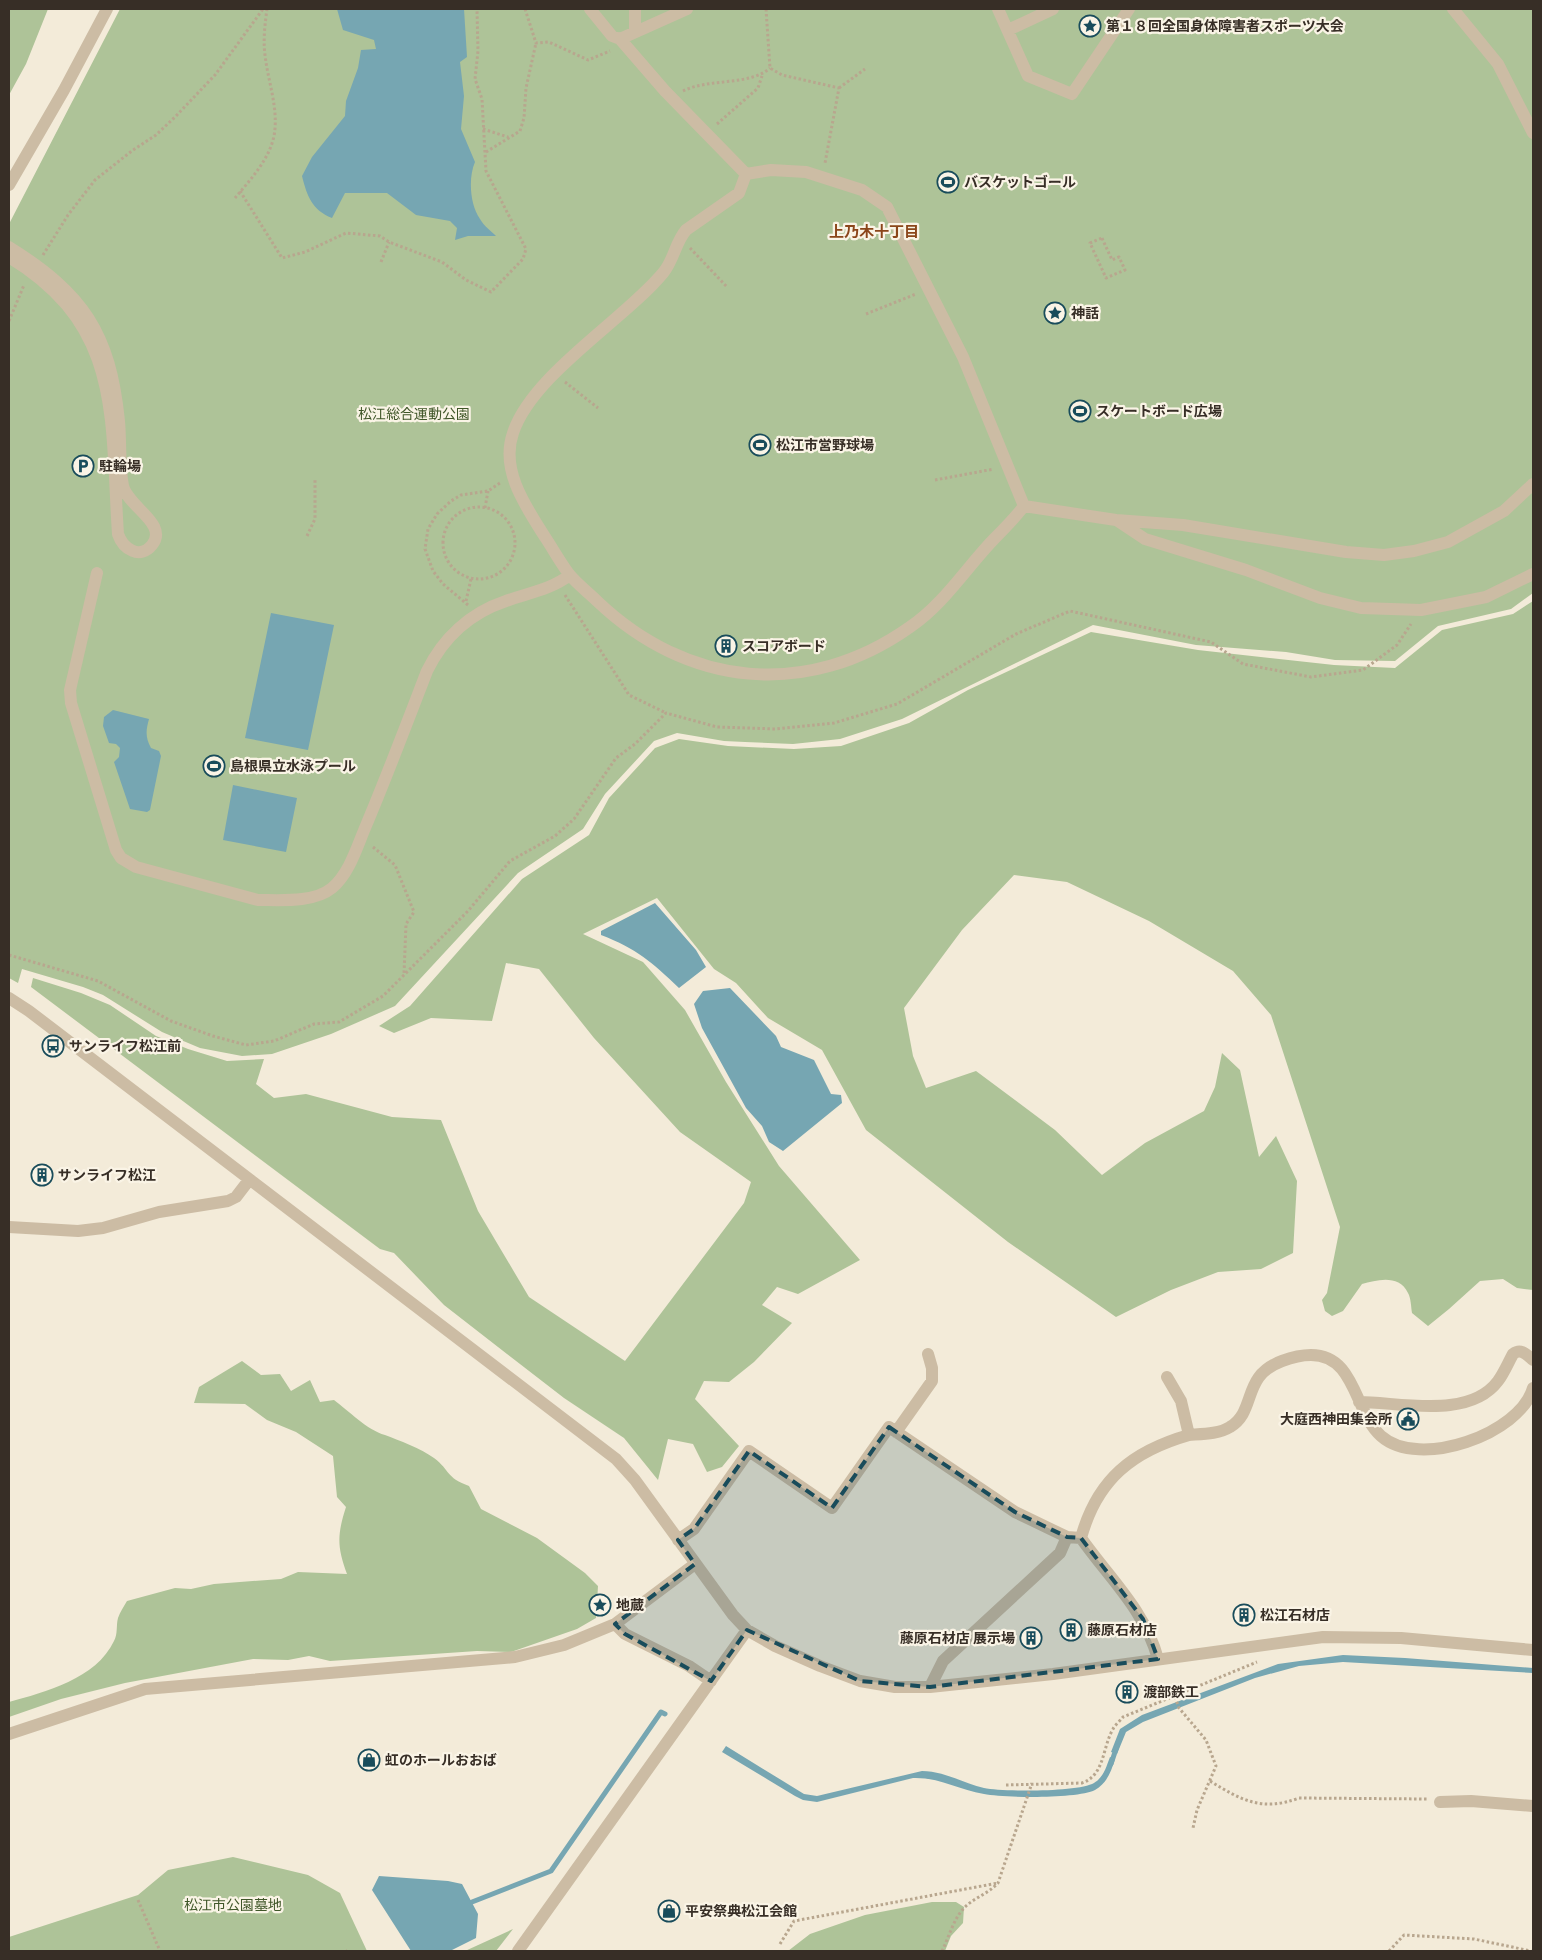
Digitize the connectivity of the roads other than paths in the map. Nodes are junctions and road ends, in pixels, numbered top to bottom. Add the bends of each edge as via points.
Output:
1 (107, 9) edge
2 (590, 9) edge
3 (635, 9) edge
4 (687, 9) edge
5 (998, 9) edge
6 (1053, 9) edge
7 (1129, 9) edge
8 (1453, 9) edge
9 (1008, 30) junction
10 (635, 32) junction
11 (620, 38) junction
12 (1533, 133) edge
13 (746, 174) junction
14 (9, 185) edge
15 (9, 248) edge
16 (9, 257) edge
17 (1533, 484) edge
18 (1024, 506) junction
19 (1116, 520) junction
20 (97, 573) dead end
21 (1533, 574) edge
22 (570, 575) junction
23 (9, 998) edge
24 (249, 1180) junction
25 (9, 1227) edge
26 (928, 1354) dead end
27 (1533, 1360) edge
28 (1167, 1377) dead end
29 (1533, 1388) edge
30 (1359, 1402) junction
31 (896, 1432) junction
32 (1189, 1435) junction
33 (1067, 1537) junction
34 (1081, 1538) junction
35 (678, 1540) junction
36 (695, 1564) junction
37 (615, 1624) junction
38 (747, 1630) junction
39 (1533, 1650) edge
40 (1158, 1659) junction
41 (711, 1681) junction
42 (930, 1686) junction
43 (9, 1734) edge
44 (1440, 1802) road end
45 (1533, 1806) edge
46 (518, 1951) edge

1 - 14 street
2 - 11 street via 612,36
3 - 10 street
4 - 10 street
5 - 9 street
6 - 9 street
7 - 9 street via 1072,94 1028,76
8 - 12 street via 1498,64
10 - 11 street
11 - 13 street via 671,98
13 - 18 street via 771,170 806,172 862,190 887,207 963,357
13 - 22 street via 739,193 680,237 664,272 555,374 512,433 513,475 522,500
15 - 16 street via 44,269 68,290 101,339 116,392 123,485 133,504 152,521 156,531 154,543 147,550 129,550 118,534 108,402 92,342 77,315 55,290
17 - 19 street via 1504,511 1448,542 1384,555 1346,552 1183,525
18 - 19 street
18 - 22 street via 957,584 913,626 852,658 792,674 757,676 721,670 662,649 634,632
19 - 21 street via 1145,539 1361,608 1421,610 1486,597
20 - 22 street via 70,690 71,704 116,850 120,858 136,867 258,900 301,898 322,894 332,888 343,876 434,656 452,634 475,616 504,601 558,584
23 - 24 street
24 - 25 street via 236,1197 228,1201 159,1212 103,1228 78,1231
24 - 35 street via 616,1460
26 - 31 street via 932,1381
27 - 30 street via 1517,1351 1498,1382 1459,1403 1424,1407
28 - 32 street via 1181,1401
29 - 30 street via 1527,1403 1503,1426 1472,1440 1432,1449 1413,1449 1381,1436
30 - 32 street via 1354,1387 1337,1363 1309,1355 1288,1359 1262,1372 1241,1416 1229,1428
31 - 33 street via 1015,1512
31 - 35 street via 889,1427 832,1508 749,1451 694,1529
32 - 34 street via 1142,1453 1119,1470 1096,1500 1086,1518
33 - 34 street
33 - 42 street via 1060,1553 943,1661
34 - 40 street via 1143,1619
35 - 36 street
36 - 37 street
36 - 38 street
37 - 41 street via 625,1634 689,1666
37 - 43 street via 564,1645 515,1657 145,1689
38 - 41 street
38 - 42 street via 775,1646 860,1681 895,1687
39 - 40 street via 1401,1638 1323,1637
40 - 42 street via 1053,1674
41 - 46 street
44 - 45 street via 1471,1800

